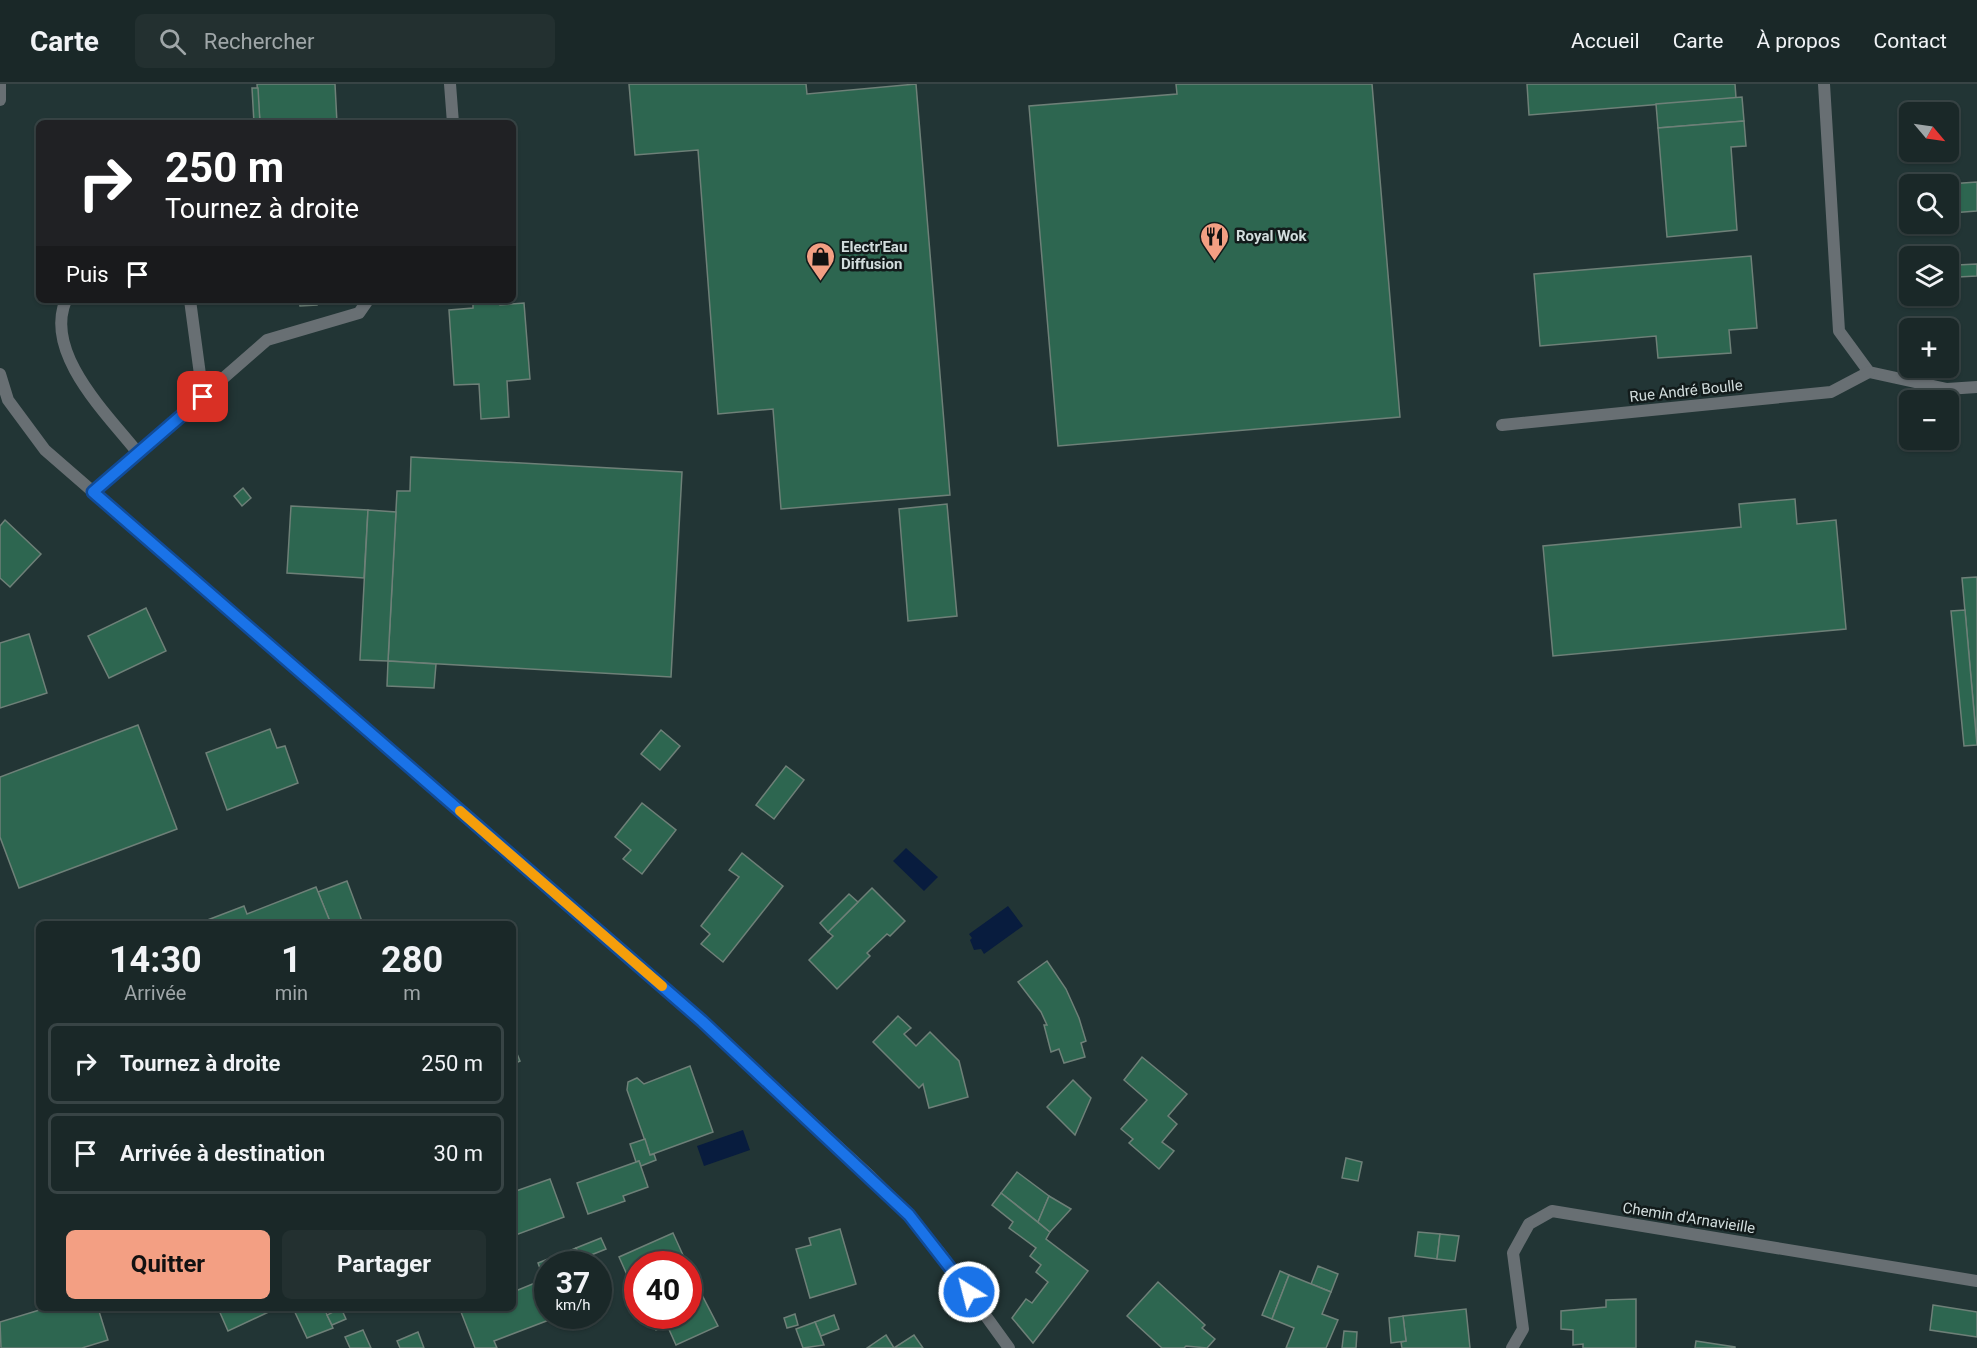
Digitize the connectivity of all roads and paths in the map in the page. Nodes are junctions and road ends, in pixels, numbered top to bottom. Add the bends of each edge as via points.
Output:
1 (0, 84) edge
2 (450, 84) edge
3 (1824, 84) edge
4 (0, 100) edge
5 (453, 120) edge
6 (65, 303) edge
7 (190, 303) edge
8 (366, 303) edge
9 (1869, 372) junction
10 (0, 374) edge
11 (1977, 387) edge
12 (203, 397) junction
13 (1502, 425) dead end
14 (138, 453) junction
15 (93, 492) junction
16 (1977, 1281) edge
17 (1009, 1348) edge
18 (1512, 1348) edge

1 - 4 street
2 - 5 street
3 - 9 street via 1839,331
6 - 14 street via 62,334 71,364
7 - 12 street
8 - 12 street via 359,313 267,340
9 - 11 street via 1947,389
9 - 13 street, Rue André Boulle via 1831,392
10 - 15 street via 8,400 45,450
12 - 14 street
14 - 15 street
15 - 17 street via 702,1021 871,1177 941,1254
16 - 18 street, Chemin d'Arnavieille via 1552,1210 1529,1224 1513,1253 1523,1329

